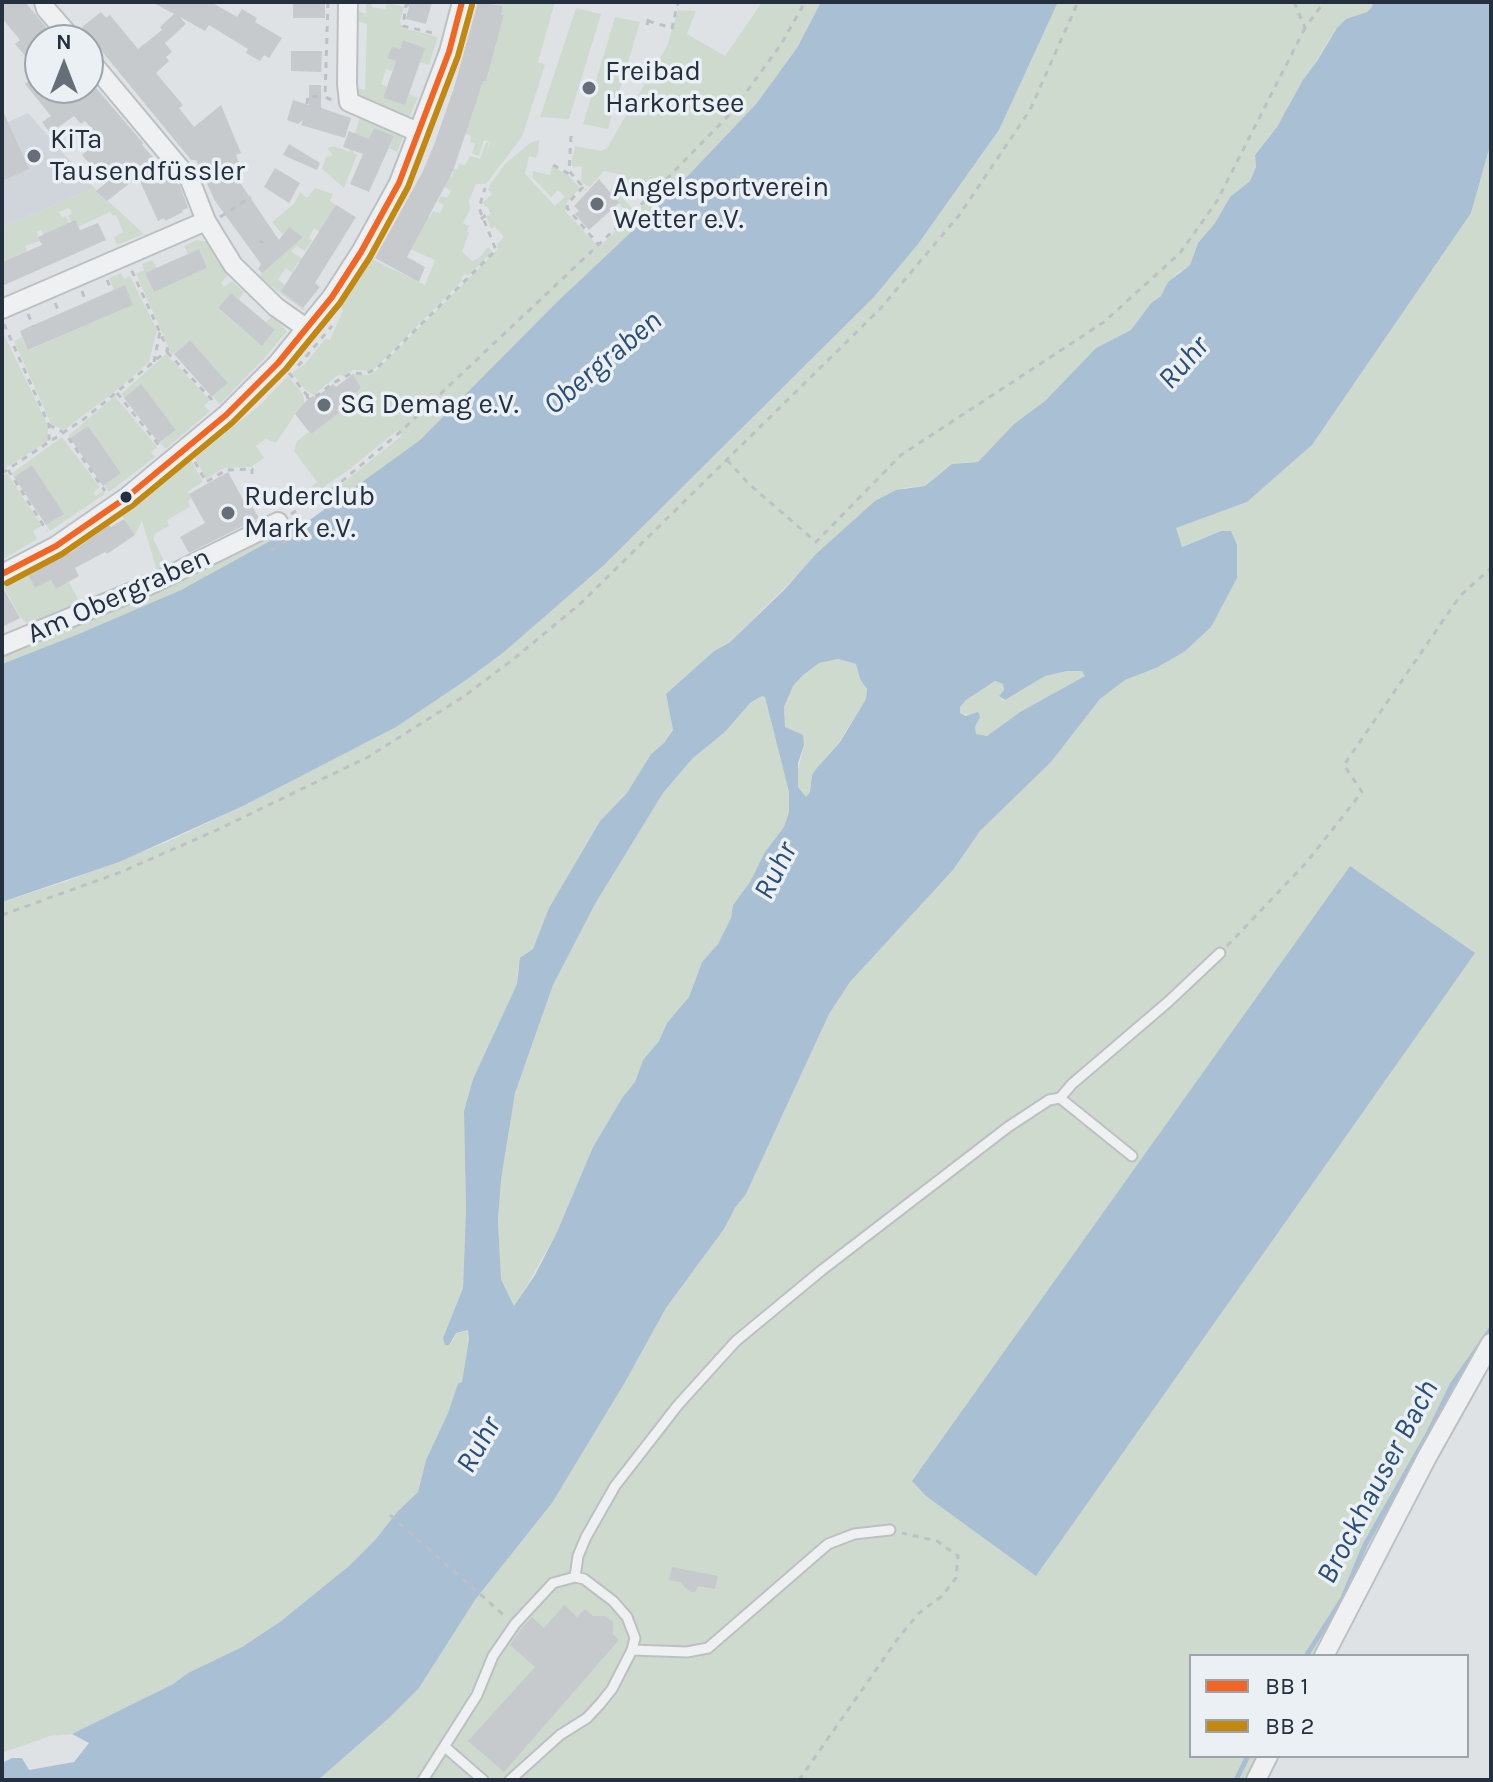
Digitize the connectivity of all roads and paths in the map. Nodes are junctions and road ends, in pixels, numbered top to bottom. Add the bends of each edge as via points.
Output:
1 (44, 2) edge
2 (348, 2) edge
3 (462, 2) edge
4 (678, 2) edge
5 (805, 2) edge
6 (1078, 2) edge
7 (1294, 2) edge
8 (1324, 2) edge
9 (409, 4) edge
10 (648, 21) dead end
11 (59, 24) edge
12 (1305, 28) junction
13 (453, 38) junction
14 (104, 77) edge
15 (325, 97) dead end
16 (307, 104) dead end
17 (420, 133) junction
18 (571, 136) dead end
19 (553, 165) dead end
20 (573, 176) junction
21 (485, 188) dead end
22 (251, 197) dead end
23 (491, 211) dead end
24 (481, 219) junction
25 (208, 223) junction
26 (598, 244) junction
27 (125, 256) junction
28 (2, 309) edge
29 (2, 320) edge
30 (306, 328) junction
31 (160, 331) junction
32 (167, 352) junction
33 (154, 362) junction
34 (288, 373) dead end
35 (117, 393) junction
36 (226, 415) junction
37 (49, 425) junction
38 (65, 433) junction
39 (49, 443) junction
40 (727, 460) junction
41 (171, 461) junction
42 (195, 462) dead end
43 (8, 470) junction
44 (2, 473) edge
45 (252, 474) dead end
46 (334, 488) junction
47 (320, 497) junction
48 (115, 505) junction
49 (278, 522) joint
50 (295, 537) dead end
51 (56, 546) junction
52 (271, 550) dead end
53 (1491, 568) edge
54 (2, 574) edge
55 (2, 646) edge
56 (2, 915) edge
57 (1220, 953) joint
58 (1060, 1098) junction
59 (1132, 1156) dead end
60 (1491, 1343) edge
61 (390, 1515) dead end
62 (890, 1530) joint
63 (575, 1577) junction
64 (500, 1612) dead end
65 (632, 1650) junction
66 (1325, 1654) edge
67 (445, 1747) junction
68 (1267, 1758) edge
69 (423, 1780) edge
70 (483, 1780) edge
71 (510, 1780) edge
72 (799, 1780) edge
73 (1256, 1780) edge

1 - 11 street
2 - 17 street via 349,102
3 - 13 street
4 - 10 path via 672,28
5 - 26 path via 730,114
6 - 40 path via 1030,110 960,214 881,308
7 - 12 path
8 - 12 path
9 - 13 path via 403,26
12 - 40 path via 1217,201 1180,253 1104,322 901,455 816,542
13 - 17 street
14 - 25 street via 190,180
15 - 16 path via 308,96
17 - 30 street via 361,252
18 - 20 path
19 - 20 path
20 - 26 path via 585,189 567,208
21 - 24 path
22 - 25 path
23 - 24 path
24 - 34 path via 496,250 379,367 352,373 307,397
25 - 27 street
25 - 30 street via 238,271
26 - 46 path
27 - 28 street
27 - 31 path
29 - 37 path
30 - 36 street
31 - 32 path
31 - 33 path
32 - 33 path
32 - 36 path
33 - 35 path
35 - 38 path
35 - 41 path
36 - 41 street
37 - 38 path
37 - 39 path
38 - 39 path
38 - 48 path
39 - 43 path
40 - 56 path via 580,604 523,652 368,757 121,872
41 - 48 street
42 - 45 path via 206,482 226,470 252,469
43 - 44 path
43 - 51 path
46 - 47 path
46 - 47 path via 350,505 332,519
47 - 49 path
48 - 51 street
49 - 55 street, Am Obergraben via 154,583
50 - 52 path
51 - 54 street
53 - 57 path via 1460,596 1344,765 1362,792 1306,863
57 - 58 lane
58 - 59 lane
58 - 63 lane via 1008,1127 736,1341 615,1486 586,1537
60 - 66 street
61 - 64 path
62 - 65 lane via 854,1534 828,1544 708,1648
62 - 72 path via 937,1541 958,1556 956,1578 899,1637
63 - 65 lane via 601,1591 627,1617 635,1638
63 - 67 lane via 553,1583 515,1624
65 - 71 lane via 612,1689 593,1711
67 - 69 lane
67 - 70 lane
68 - 73 street

